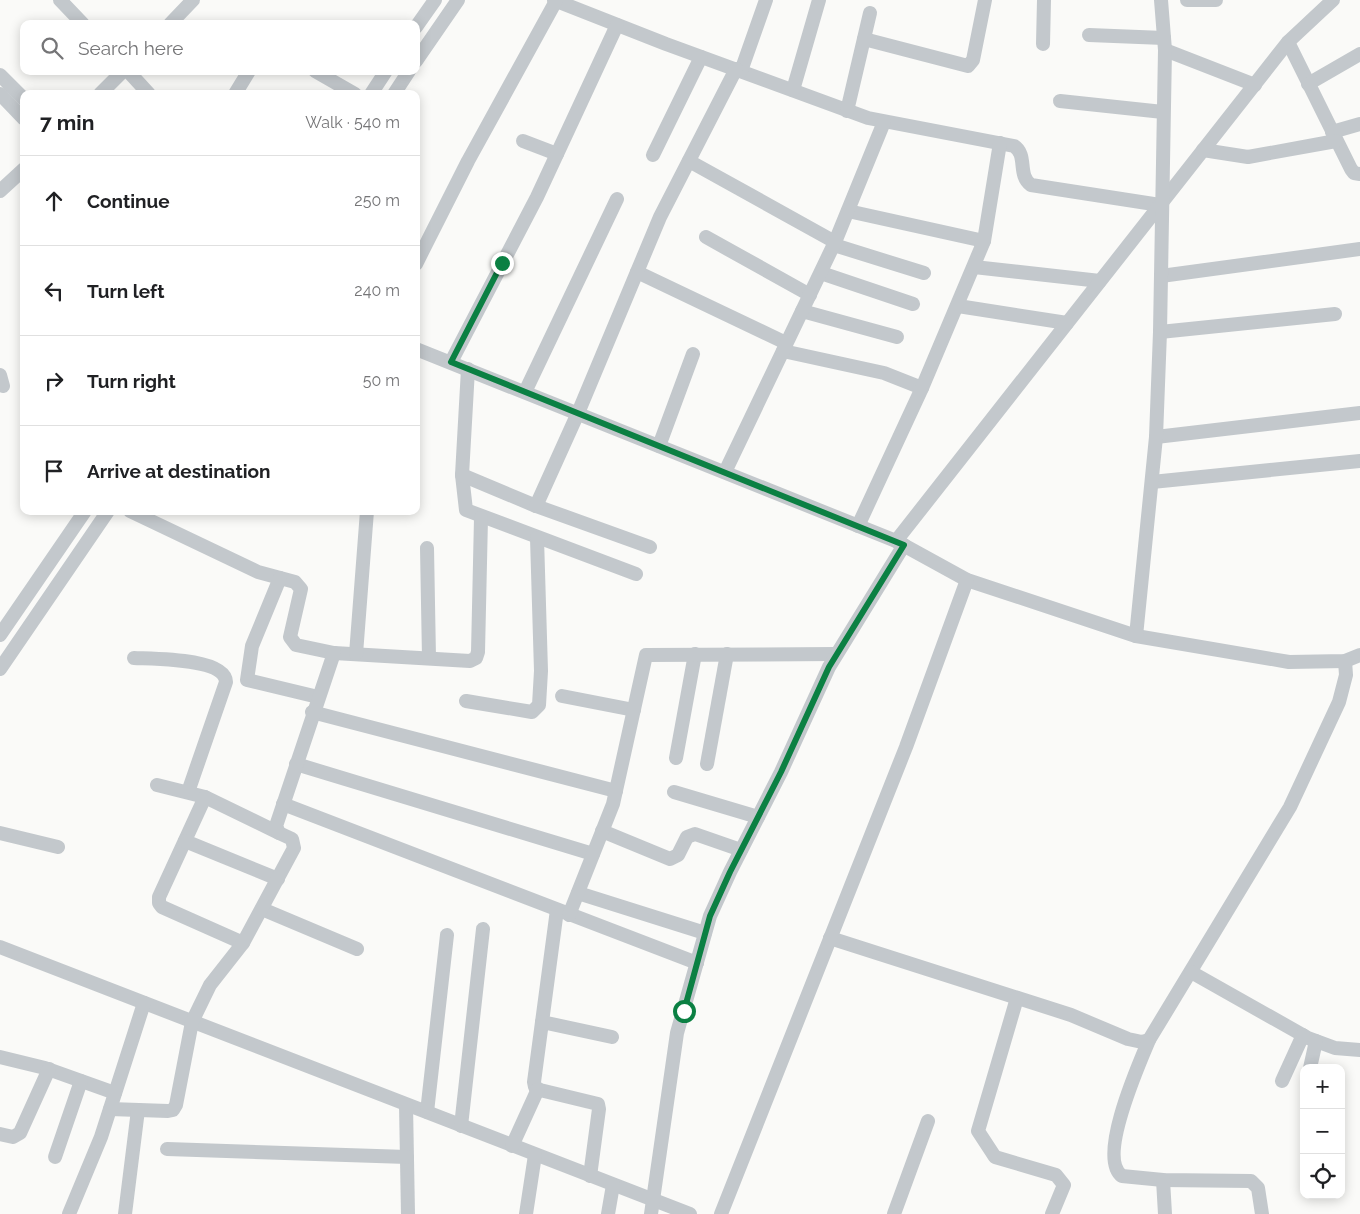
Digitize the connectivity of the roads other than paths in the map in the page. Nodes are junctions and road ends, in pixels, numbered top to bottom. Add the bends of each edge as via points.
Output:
1 (193, 0) edge
2 (435, 0) edge
3 (458, 0) edge
4 (766, 0) edge
5 (819, 0) edge
6 (986, 0) edge
7 (1044, 0) edge
8 (1161, 0) edge
9 (1187, 0) edge
10 (1216, 0) edge
11 (1333, 0) edge
12 (62, 1) edge
13 (555, 1) edge
14 (870, 13) dead end
15 (79, 20) edge
16 (174, 20) edge
17 (420, 21) edge
18 (617, 25) junction
19 (1089, 35) dead end
20 (864, 39) junction
21 (1288, 42) junction
22 (1043, 44) dead end
23 (1164, 44) junction
24 (1360, 54) edge
25 (420, 55) edge
26 (701, 57) junction
27 (739, 70) junction
28 (0, 75) edge
29 (119, 75) edge
30 (132, 75) edge
31 (247, 75) edge
32 (322, 75) edge
33 (383, 75) edge
34 (407, 75) edge
35 (1308, 84) junction
36 (1254, 85) junction
37 (104, 90) edge
38 (145, 90) edge
39 (237, 90) edge
40 (348, 90) edge
41 (374, 90) edge
42 (397, 90) edge
43 (793, 90) junction
44 (0, 94) edge
45 (20, 95) edge
46 (1060, 101) dead end
47 (847, 111) junction
48 (1163, 112) junction
49 (20, 115) edge
50 (884, 122) junction
51 (1360, 124) edge
52 (1334, 137) junction
53 (523, 141) dead end
54 (1000, 144) junction
55 (1203, 150) junction
56 (557, 154) junction
57 (653, 155) dead end
58 (689, 161) junction
59 (20, 173) edge
60 (1360, 174) edge
61 (0, 191) edge
62 (617, 199) dead end
63 (1160, 204) junction
64 (848, 211) junction
65 (706, 237) dead end
66 (984, 241) junction
67 (835, 244) junction
68 (1360, 249) edge
69 (420, 256) edge
70 (974, 267) junction
71 (637, 272) junction
72 (821, 272) junction
73 (924, 273) dead end
74 (1161, 276) junction
75 (1100, 281) junction
76 (810, 295) junction
77 (913, 304) dead end
78 (958, 306) junction
79 (802, 311) junction
80 (1335, 314) dead end
81 (1067, 323) junction
82 (1160, 332) junction
83 (897, 337) dead end
84 (785, 347) junction
85 (420, 350) edge
86 (693, 354) dead end
87 (451, 362) junction
88 (468, 369) junction
89 (922, 388) junction
90 (525, 392) junction
91 (578, 413) junction
92 (1360, 413) edge
93 (1156, 437) junction
94 (659, 446) junction
95 (1360, 462) edge
96 (725, 472) junction
97 (462, 475) junction
98 (1152, 482) junction
99 (536, 506) junction
100 (82, 515) edge
101 (105, 515) edge
102 (138, 515) edge
103 (367, 515) edge
104 (481, 518) junction
105 (858, 526) junction
106 (536, 538) junction
107 (900, 543) junction
108 (650, 547) dead end
109 (427, 548) dead end
110 (636, 574) dead end
111 (280, 578) junction
112 (967, 580) junction
113 (0, 635) edge
114 (1136, 636) junction
115 (334, 653) junction
116 (356, 654) junction
117 (695, 654) junction
118 (728, 654) junction
119 (836, 654) junction
120 (1360, 655) edge
121 (134, 658) dead end
122 (429, 658) junction
123 (1345, 661) junction
124 (0, 669) edge
125 (562, 696) dead end
126 (318, 697) junction
127 (466, 701) dead end
128 (634, 710) junction
129 (312, 712) junction
130 (676, 758) dead end
131 (296, 764) junction
132 (707, 764) dead end
133 (157, 785) dead end
134 (616, 791) junction
135 (188, 792) junction
136 (674, 792) dead end
137 (205, 797) junction
138 (283, 804) junction
139 (758, 817) junction
140 (602, 832) junction
141 (0, 833) edge
142 (279, 833) junction
143 (185, 841) junction
144 (58, 847) dead end
145 (741, 850) junction
146 (594, 854) junction
147 (278, 879) junction
148 (578, 894) junction
149 (262, 909) junction
150 (563, 913) junction
151 (483, 929) dead end
152 (705, 934) junction
153 (447, 936) dead end
154 (830, 938) junction
155 (243, 943) junction
156 (0, 947) edge
157 (357, 949) dead end
158 (697, 963) junction
159 (1191, 972) junction
160 (1017, 998) junction
161 (144, 1003) junction
162 (192, 1022) junction
163 (542, 1022) junction
164 (612, 1037) dead end
165 (1310, 1038) junction
166 (1148, 1040) junction
167 (1360, 1050) edge
168 (0, 1058) edge
169 (1310, 1064) edge
170 (49, 1069) junction
171 (81, 1081) junction
172 (1282, 1081) dead end
173 (538, 1089) junction
174 (115, 1092) junction
175 (406, 1105) junction
176 (110, 1109) junction
177 (138, 1110) junction
178 (427, 1112) junction
179 (928, 1121) dead end
180 (460, 1126) junction
181 (0, 1134) edge
182 (512, 1146) junction
183 (167, 1149) dead end
184 (536, 1155) junction
185 (56, 1157) dead end
186 (407, 1157) junction
187 (590, 1176) junction
188 (1163, 1180) junction
189 (613, 1185) junction
190 (652, 1200) junction
191 (69, 1214) edge
192 (125, 1214) edge
193 (408, 1214) edge
194 (526, 1214) edge
195 (608, 1214) edge
196 (651, 1214) edge
197 (690, 1214) edge
198 (721, 1214) edge
199 (894, 1214) edge
200 (1052, 1214) edge
201 (1165, 1214) edge
202 (1262, 1214) edge

1 - 16 street
2 - 17 street
3 - 25 street
4 - 27 street
5 - 43 street
6 - 20 street via 972,64 968,66
7 - 22 street
8 - 23 street
9 - 10 street
11 - 21 street
12 - 15 street
13 - 18 street
13 - 69 street
14 - 20 street
18 - 26 street
18 - 56 street
19 - 23 street
20 - 47 street
21 - 35 street
21 - 36 street
23 - 36 street
23 - 48 street
24 - 35 street
26 - 27 street
26 - 57 street
27 - 43 street
27 - 58 street
28 - 45 street
29 - 37 street
30 - 38 street
31 - 39 street
32 - 40 street
33 - 41 street
34 - 42 street
35 - 52 street
36 - 55 street
43 - 47 street
44 - 49 street
46 - 48 street
47 - 50 street
48 - 63 street
50 - 54 street
50 - 64 street
51 - 52 street
52 - 55 street via 1248,157
52 - 60 street via 1351,169
53 - 56 street
54 - 63 street via 1018,148 1024,177 1031,185
54 - 66 street
55 - 63 street
56 - 87 street
58 - 67 street
58 - 71 street via 660,217
59 - 61 street
62 - 90 street
63 - 74 street
63 - 75 street
64 - 66 street
64 - 67 street
65 - 76 street
66 - 70 street
67 - 72 street
67 - 73 street
68 - 74 street
70 - 75 street
70 - 78 street
71 - 84 street
71 - 91 street
72 - 76 street
72 - 77 street
74 - 82 street
75 - 81 street
76 - 79 street
78 - 81 street
78 - 89 street
79 - 83 street
79 - 84 street
80 - 82 street
81 - 107 street
82 - 93 street
84 - 89 street via 884,373
84 - 96 street
85 - 87 street
86 - 94 street
87 - 88 street
88 - 90 street
88 - 97 street
89 - 105 street
90 - 91 street
91 - 94 street
91 - 99 street
92 - 93 street
93 - 98 street
94 - 96 street
95 - 98 street
96 - 105 street
97 - 99 street
97 - 104 street via 466,510
98 - 114 street
99 - 108 street
100 - 113 street
101 - 124 street
102 - 111 street via 258,572
103 - 116 street
104 - 106 street
104 - 122 street via 476,658 470,661
105 - 107 street
106 - 110 street
106 - 127 street via 541,670 539,705 532,712
107 - 112 street
107 - 119 street
109 - 122 street
111 - 115 street via 296,582 301,589 291,641 296,645
111 - 126 street via 252,646 246,680
112 - 114 street
112 - 154 street via 906,747
114 - 123 street via 1289,662
115 - 116 street
115 - 126 street
116 - 122 street
117 - 118 street
117 - 128 street via 646,655
117 - 130 street
118 - 119 street
118 - 132 street
119 - 139 street
120 - 123 street
121 - 135 street via 202,663 226,677
123 - 159 street via 1346,675 1339,702 1316,755 1290,807
125 - 128 street
126 - 129 street
128 - 134 street
129 - 131 street
129 - 134 street
131 - 138 street
131 - 146 street
133 - 135 street
134 - 140 street
135 - 137 street
136 - 139 street
137 - 142 street
137 - 143 street
138 - 142 street via 276,826
138 - 150 street
139 - 145 street
140 - 145 street via 670,859 678,855 687,837 695,834
140 - 146 street
141 - 144 street
142 - 147 street via 294,843
143 - 147 street
143 - 155 street via 159,903
145 - 152 street via 717,899
146 - 148 street
147 - 149 street
148 - 150 street
148 - 152 street
149 - 155 street
149 - 157 street
150 - 158 street
150 - 163 street
151 - 180 street
152 - 158 street
153 - 178 street
154 - 160 street
154 - 198 street
155 - 162 street via 210,985
156 - 161 street
158 - 190 street via 677,1033
159 - 165 street
159 - 166 street
160 - 166 street via 1071,1015 1128,1039
160 - 200 street via 978,1131 995,1157 1061,1178 1064,1185
161 - 162 street
161 - 174 street
162 - 175 street
162 - 177 street via 173,1110
163 - 164 street
163 - 173 street via 534,1082
165 - 167 street via 1335,1048
165 - 169 street
165 - 172 street
166 - 188 street via 1122,1108 1114,1162 1115,1169 1122,1176
168 - 170 street
170 - 171 street
170 - 181 street via 20,1133 13,1137
171 - 174 street
171 - 185 street
173 - 182 street
173 - 187 street via 598,1104
174 - 176 street
175 - 178 street
175 - 186 street
176 - 177 street
176 - 191 street
177 - 192 street
178 - 180 street
179 - 199 street
180 - 182 street
182 - 184 street
183 - 186 street
184 - 187 street
184 - 194 street
186 - 193 street
187 - 189 street
188 - 201 street
188 - 202 street via 1251,1181 1258,1188
189 - 190 street
189 - 195 street
190 - 196 street
190 - 197 street

